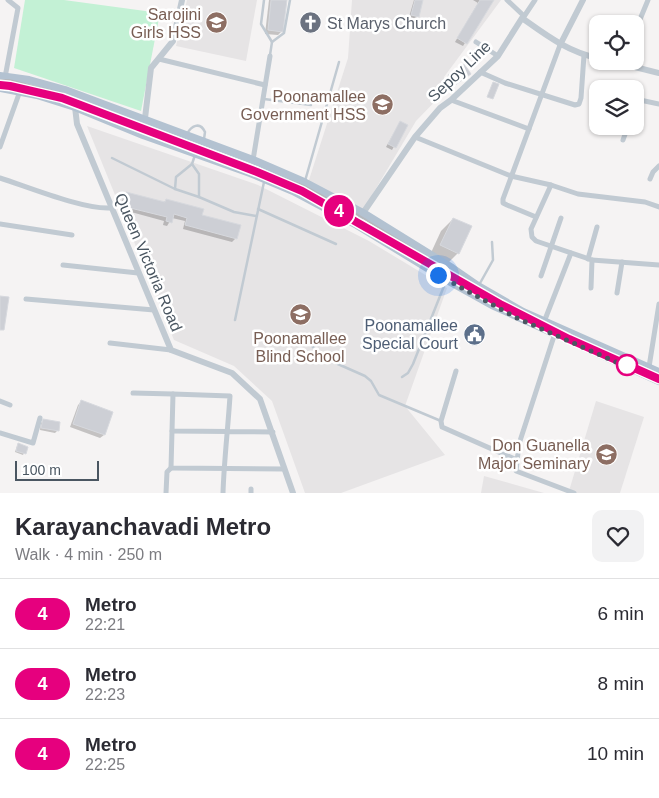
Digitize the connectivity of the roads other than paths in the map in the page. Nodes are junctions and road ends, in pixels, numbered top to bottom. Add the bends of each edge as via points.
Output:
1 (8, 0) edge
2 (182, 0) edge
3 (264, 0) edge
4 (290, 0) edge
5 (507, 0) edge
6 (535, 0) edge
7 (583, 0) edge
8 (648, 0) edge
9 (642, 15) edge
10 (523, 17) junction
11 (272, 42) junction
12 (476, 42) dead end
13 (560, 45) junction
14 (270, 56) joint
15 (498, 56) junction
16 (584, 56) junction
17 (589, 57) edge
18 (159, 59) junction
19 (339, 62) dead end
20 (644, 69) edge
21 (480, 72) junction
22 (659, 73) edge
23 (3, 76) edge
24 (265, 85) junction
25 (2, 88) edge
26 (20, 91) junction
27 (542, 94) junction
28 (263, 99) junction
29 (451, 100) junction
30 (644, 100) edge
31 (659, 104) edge
32 (312, 105) dead end
33 (75, 107) junction
34 (144, 120) junction
35 (529, 129) junction
36 (143, 135) junction
37 (187, 135) junction
38 (625, 135) edge
39 (414, 137) junction
40 (624, 140) dead end
41 (203, 141) junction
42 (0, 147) edge
43 (196, 154) junction
44 (112, 158) dead end
45 (254, 160) junction
46 (192, 164) junction
47 (659, 166) edge
48 (511, 176) junction
49 (0, 178) edge
50 (265, 179) junction
51 (650, 179) dead end
52 (304, 182) junction
53 (550, 185) junction
54 (175, 188) junction
55 (199, 197) junction
56 (659, 207) edge
57 (112, 208) junction
58 (258, 209) junction
59 (363, 213) junction
60 (256, 216) junction
61 (536, 217) junction
62 (561, 218) dead end
63 (0, 224) edge
64 (357, 225) junction
65 (597, 227) dead end
66 (72, 235) dead end
67 (492, 242) dead end
68 (336, 244) dead end
69 (552, 247) junction
70 (571, 254) junction
71 (590, 260) junction
72 (622, 262) junction
73 (63, 265) dead end
74 (659, 265) edge
75 (138, 273) junction
76 (541, 276) dead end
77 (447, 280) junction
78 (478, 286) junction
79 (591, 288) dead end
80 (617, 293) dead end
81 (26, 299) dead end
82 (659, 304) edge
83 (154, 310) junction
84 (235, 320) dead end
85 (544, 322) junction
86 (556, 331) junction
87 (302, 336) dead end
88 (110, 343) dead end
89 (171, 350) junction
90 (649, 367) junction
91 (456, 372) dead end
92 (659, 372) edge
93 (402, 377) dead end
94 (659, 381) edge
95 (133, 393) dead end
96 (173, 394) junction
97 (0, 401) edge
98 (10, 405) dead end
99 (40, 418) dead end
100 (441, 421) junction
101 (172, 431) junction
102 (228, 432) junction
103 (273, 432) junction
104 (0, 434) edge
105 (517, 460) junction
106 (171, 468) junction
107 (224, 469) junction
108 (284, 469) junction
109 (560, 491) edge
110 (166, 493) edge
111 (223, 493) edge
112 (293, 493) edge
113 (574, 493) edge

1 - 23 street via 18,8
2 - 18 street via 173,41
3 - 11 lane via 261,24
4 - 11 lane via 284,33
5 - 10 street
6 - 10 street
7 - 13 street
8 - 9 street
10 - 13 street
10 - 15 street, Sepoy Line
11 - 14 lane
12 - 15 street
13 - 16 street
13 - 27 street
14 - 24 street
15 - 21 street, Sepoy Line
16 - 17 street
16 - 27 street via 582,98 578,104
18 - 24 street
18 - 34 street via 151,68
19 - 52 lane
20 - 22 street
21 - 27 street
21 - 29 street, Sepoy Line
23 - 25 street
23 - 34 main road via 65,90
24 - 28 street
25 - 26 main road
26 - 33 main road
26 - 42 street
27 - 35 street
28 - 32 lane
28 - 45 street
29 - 35 street
29 - 39 street, Sepoy Line
30 - 31 street
33 - 36 main road
33 - 57 street, Queen Victoria Road via 77,124
34 - 36 street
34 - 37 main road
35 - 48 street
36 - 43 main road
37 - 41 main road
37 - 41 lane via 192,127 200,126 205,132
38 - 40 street
39 - 48 street
39 - 59 street, Sepoy Line
41 - 45 main road
43 - 46 lane
43 - 50 main road
44 - 54 lane
45 - 52 main road
46 - 54 lane via 176,177
46 - 55 lane via 200,174
47 - 51 street
48 - 53 street
48 - 61 street via 504,203
49 - 57 street via 71,201
50 - 58 lane
50 - 64 main road
52 - 59 main road
53 - 56 street via 578,194 645,202
53 - 61 street
54 - 55 lane
55 - 60 lane via 234,212
57 - 75 street, Queen Victoria Road
58 - 60 lane
58 - 68 lane
59 - 64 street, Sepoy Line
59 - 78 main road
60 - 84 lane
61 - 69 street via 530,229 532,237
62 - 69 street
63 - 66 street
64 - 77 main road
65 - 71 street
67 - 78 lane via 493,260
69 - 70 street
69 - 76 street
70 - 71 street
70 - 85 street
71 - 72 street
71 - 79 street
72 - 74 street
72 - 80 street
73 - 75 street
75 - 83 street, Queen Victoria Road
77 - 86 main road via 509,313
77 - 93 lane via 413,364
78 - 85 main road
81 - 83 street
82 - 90 street
83 - 89 street, Queen Victoria Road
85 - 86 main road
86 - 90 main road
86 - 94 main road
86 - 105 street via 519,444
87 - 100 lane via 322,357 365,376 379,395
88 - 89 street
89 - 103 street, Queen Victoria Road via 232,373 260,399
90 - 92 main road
91 - 100 street
95 - 96 street
96 - 101 street
96 - 102 street via 230,396
97 - 98 street
99 - 104 street via 33,443
100 - 105 street via 446,430
101 - 102 street
101 - 106 street
102 - 103 street
102 - 107 street
103 - 108 street, Queen Victoria Road
105 - 109 street via 516,471
106 - 107 street
106 - 110 street via 167,472
107 - 108 street
107 - 111 street
108 - 112 street, Queen Victoria Road
109 - 113 street

